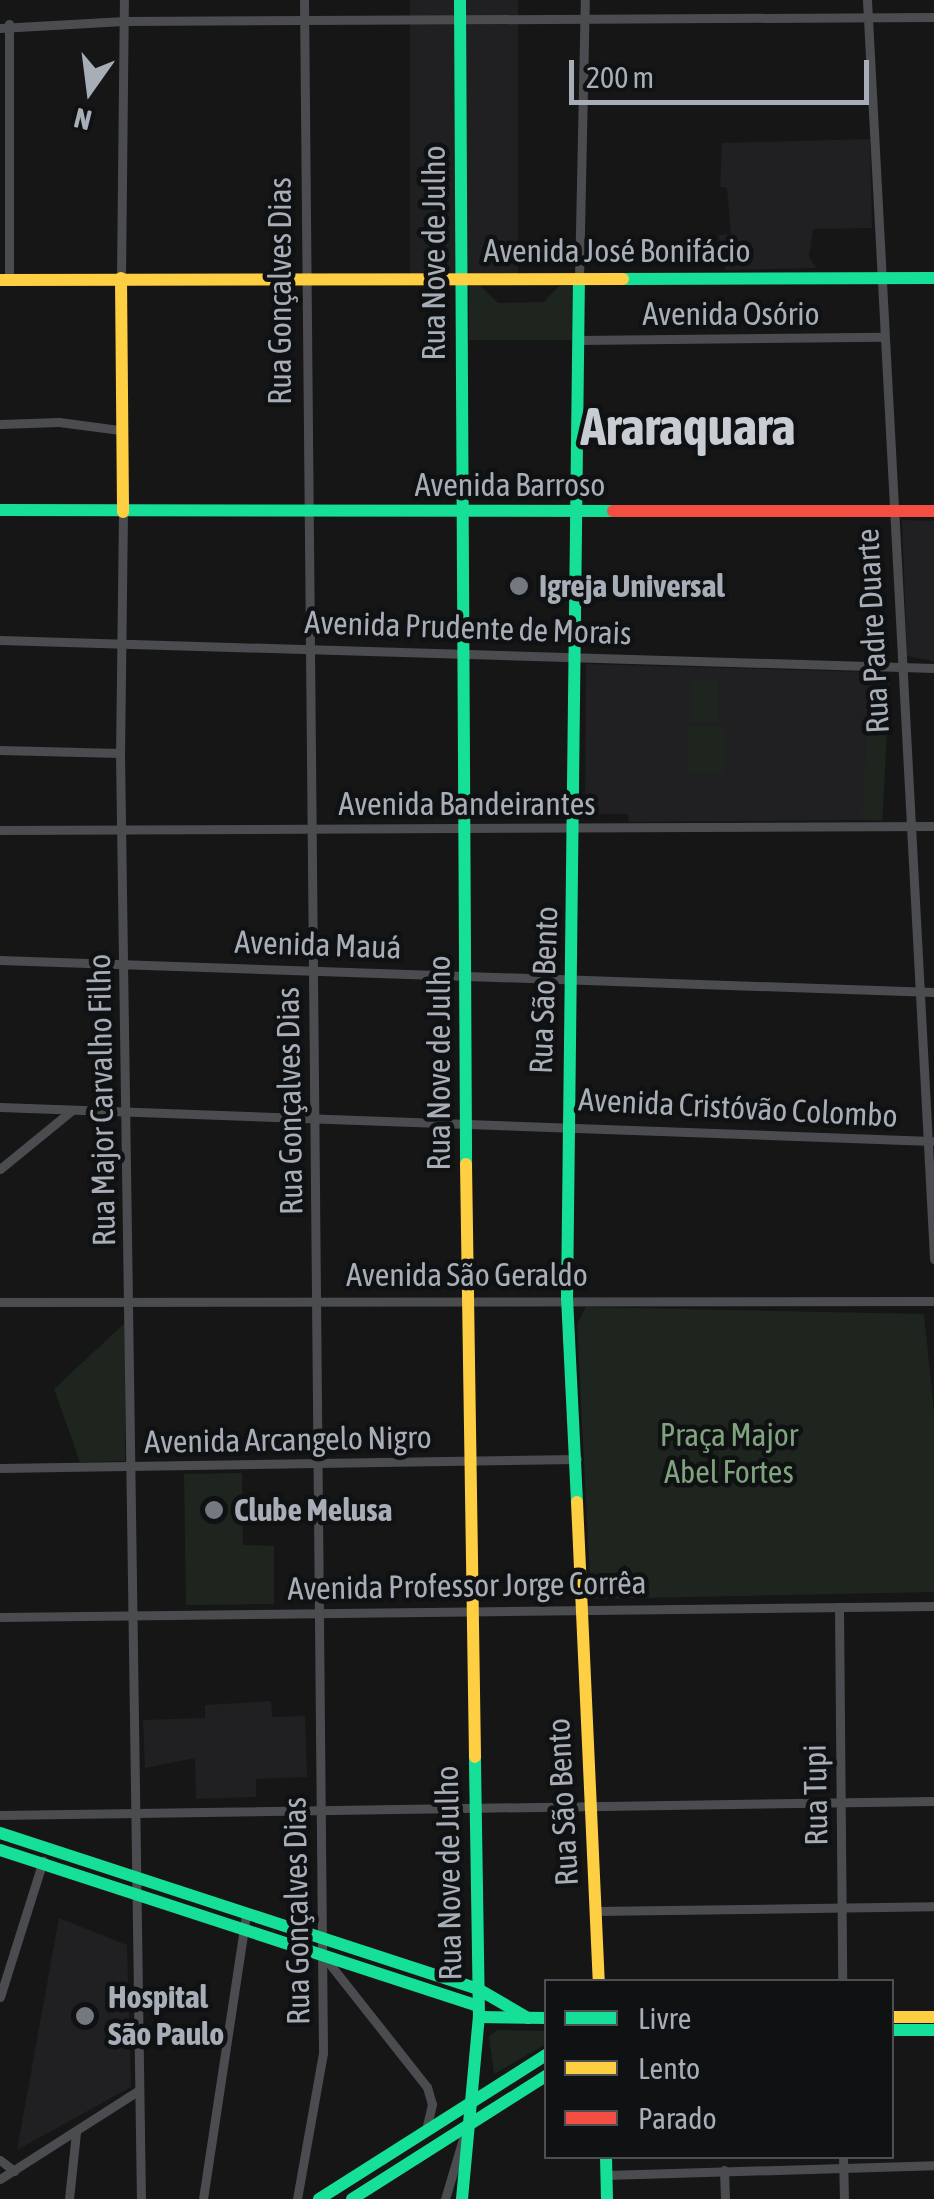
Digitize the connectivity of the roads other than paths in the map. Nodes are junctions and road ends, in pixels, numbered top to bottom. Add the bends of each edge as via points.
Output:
1 (124, 0) edge
2 (304, 0) edge
3 (460, 0) edge
4 (584, 0) edge
5 (867, 0) edge
6 (934, 18) edge
7 (868, 19) junction
8 (304, 20) junction
9 (460, 20) junction
10 (584, 20) junction
11 (124, 21) junction
12 (5, 26) edge
13 (120, 278) junction
14 (306, 278) junction
15 (578, 278) junction
16 (881, 278) junction
17 (934, 278) edge
18 (462, 279) junction
19 (4, 280) edge
20 (884, 337) junction
21 (578, 340) junction
22 (0, 424) edge
23 (120, 430) junction
24 (123, 491) junction
25 (86, 508) junction
26 (0, 510) edge
27 (892, 511) junction
28 (934, 511) edge
29 (124, 512) junction
30 (306, 512) junction
31 (463, 512) junction
32 (574, 512) junction
33 (0, 640) edge
34 (122, 644) junction
35 (312, 648) junction
36 (464, 652) junction
37 (572, 656) junction
38 (900, 668) junction
39 (934, 668) edge
40 (0, 750) edge
41 (120, 753) junction
42 (908, 826) junction
43 (934, 826) edge
44 (465, 828) junction
45 (122, 829) junction
46 (312, 829) junction
47 (575, 829) junction
48 (0, 830) edge
49 (0, 960) edge
50 (128, 964) junction
51 (314, 970) junction
52 (468, 975) junction
53 (574, 979) junction
54 (918, 992) junction
55 (934, 992) edge
56 (0, 1107) edge
57 (71, 1111) junction
58 (130, 1112) junction
59 (316, 1117) junction
60 (467, 1123) junction
61 (568, 1125) junction
62 (931, 1141) edge
63 (0, 1169) edge
64 (934, 1260) edge
65 (567, 1299) junction
66 (467, 1300) junction
67 (317, 1301) junction
68 (934, 1301) edge
69 (0, 1302) edge
70 (132, 1302) junction
71 (577, 1459) junction
72 (468, 1461) junction
73 (318, 1464) junction
74 (0, 1468) edge
75 (134, 1468) junction
76 (934, 1606) edge
77 (839, 1607) junction
78 (583, 1610) junction
79 (471, 1612) junction
80 (319, 1613) junction
81 (136, 1614) junction
82 (0, 1616) edge
83 (934, 1801) edge
84 (841, 1803) junction
85 (590, 1804) junction
86 (476, 1806) junction
87 (321, 1808) junction
88 (136, 1811) junction
89 (0, 1815) edge
90 (0, 1833) edge
91 (0, 1850) edge
92 (44, 1856) junction
93 (137, 1888) junction
94 (934, 1906) edge
95 (842, 1907) junction
96 (596, 1912) junction
97 (246, 1923) junction
98 (323, 1949) junction
99 (599, 1979) edge
100 (842, 1979) edge
101 (478, 1990) junction
102 (0, 1997) edge
103 (479, 2011) junction
104 (934, 2016) edge
105 (894, 2017) edge
106 (528, 2018) junction
107 (544, 2018) edge
108 (894, 2030) edge
109 (934, 2030) edge
110 (544, 2055) edge
111 (477, 2074) junction
112 (544, 2077) edge
113 (492, 2088) junction
114 (139, 2090) junction
115 (472, 2100) junction
116 (501, 2103) junction
117 (468, 2124) junction
118 (76, 2132) junction
119 (426, 2132) junction
120 (606, 2159) edge
121 (0, 2160) edge
122 (843, 2162) edge
123 (934, 2165) edge
124 (724, 2170) junction
125 (14, 2171) junction
126 (606, 2175) junction
127 (0, 2180) edge
128 (69, 2199) edge
129 (141, 2199) edge
130 (203, 2199) edge
131 (297, 2199) edge
132 (320, 2199) edge
133 (352, 2199) edge
134 (445, 2199) edge
135 (462, 2199) edge
136 (607, 2199) edge
137 (725, 2199) edge
138 (844, 2199) edge

1 - 11 street, Rua Major Carvalho Filho
2 - 8 street, Rua Gonçalves Dias
3 - 9 street, Rua Nove de Julho
4 - 10 street, Rua São Bento
5 - 7 street, Rua Padre Duarte
6 - 7 street
7 - 10 street
7 - 16 street, Rua Padre Duarte
8 - 9 street
8 - 11 street
8 - 14 street, Rua Gonçalves Dias
9 - 10 street
9 - 18 street, Rua Nove de Julho
10 - 15 street, Rua São Bento
11 - 12 street
11 - 13 street, Rua Major Carvalho Filho
12 - 19 street
13 - 14 street, Avenida José Bonifácio
13 - 19 street, Avenida José Bonifácio
13 - 23 street, Rua Major Carvalho Filho
14 - 18 street, Avenida José Bonifácio
14 - 30 street, Rua Gonçalves Dias
15 - 16 street, Avenida José Bonifácio
15 - 18 street, Avenida José Bonifácio
15 - 21 street, Rua São Bento
16 - 17 street, Avenida José Bonifácio
16 - 20 street, Rua Padre Duarte
18 - 31 street, Rua Nove de Julho
20 - 21 street, Avenida Osório
20 - 27 street, Rua Padre Duarte
21 - 32 street, Rua São Bento
22 - 23 street
23 - 24 street, Rua Major Carvalho Filho
24 - 25 street, Avenida Barroso
24 - 29 street, Rua Major Carvalho Filho
25 - 26 street, Avenida Barroso
25 - 29 street, Avenida Barroso
27 - 28 street, Avenida Barroso
27 - 32 street, Avenida Barroso
27 - 38 street, Rua Padre Duarte
29 - 30 street, Avenida Barroso
29 - 34 street, Rua Major Carvalho Filho
30 - 31 street, Avenida Barroso
30 - 35 street, Rua Gonçalves Dias
31 - 32 street, Avenida Barroso
31 - 36 street, Rua Nove de Julho
32 - 37 street, Rua São Bento
33 - 34 street, Avenida Prudente de Morais
34 - 35 street, Avenida Prudente de Morais
34 - 41 street, Rua Major Carvalho Filho
35 - 36 street, Avenida Prudente de Morais
35 - 46 street, Rua Gonçalves Dias
36 - 37 street, Avenida Prudente de Morais
36 - 44 street, Rua Nove de Julho
37 - 38 street, Avenida Prudente de Morais
37 - 47 street, Rua São Bento
38 - 39 street, Avenida Prudente de Morais
38 - 42 street, Rua Padre Duarte
40 - 41 street
41 - 45 street, Rua Major Carvalho Filho
42 - 43 street, Avenida Bandeirantes
42 - 47 street, Avenida Bandeirantes
42 - 54 street, Rua Padre Duarte
44 - 46 street, Avenida Bandeirantes
44 - 47 street, Avenida Bandeirantes
44 - 52 street, Rua Nove de Julho
45 - 46 street, Avenida Bandeirantes
45 - 48 street, Avenida Bandeirantes
45 - 50 street, Rua Major Carvalho Filho
46 - 51 street, Rua Gonçalves Dias
47 - 53 street, Rua São Bento
49 - 50 street, Avenida Mauá
50 - 51 street, Avenida Mauá
50 - 58 street, Rua Major Carvalho Filho
51 - 52 street, Avenida Mauá
51 - 59 street, Rua Gonçalves Dias
52 - 53 street, Avenida Mauá
52 - 60 street, Rua Nove de Julho
53 - 54 street, Avenida Mauá
53 - 61 street, Rua São Bento
54 - 55 street, Avenida Mauá
54 - 62 street, Rua Padre Duarte
56 - 57 street, Avenida Cristóvão Colombo
57 - 58 street, Avenida Cristóvão Colombo
57 - 63 street
58 - 59 street, Avenida Cristóvão Colombo
58 - 70 street, Rua Major Carvalho Filho
59 - 60 street, Avenida Cristóvão Colombo
59 - 67 street, Rua Gonçalves Dias
60 - 61 street, Avenida Cristóvão Colombo
60 - 66 street, Rua Nove de Julho
61 - 62 street, Avenida Cristóvão Colombo
61 - 65 street, Rua São Bento
62 - 64 street, Rua Padre Duarte
65 - 66 street, Avenida São Geraldo
65 - 68 street, Avenida São Geraldo
65 - 71 street, Rua São Bento
66 - 67 street, Avenida São Geraldo
66 - 72 street, Rua Nove de Julho
67 - 70 street, Avenida São Geraldo
67 - 73 street, Rua Gonçalves Dias
69 - 70 street, Avenida São Geraldo
70 - 75 street, Rua Major Carvalho Filho
71 - 72 street, Avenida Arcangelo Nigro
71 - 78 street, Rua São Bento
72 - 73 street, Avenida Arcangelo Nigro
72 - 79 street, Rua Nove de Julho
73 - 75 street, Avenida Arcangelo Nigro
73 - 80 street, Rua Gonçalves Dias
74 - 75 street, Avenida Arcangelo Nigro
75 - 81 street, Rua Major Carvalho Filho
76 - 77 street, Avenida Professor Jorge Corrêa
77 - 78 street, Avenida Professor Jorge Corrêa
77 - 84 street, Rua Tupi
78 - 79 street, Avenida Professor Jorge Corrêa
78 - 85 street, Rua São Bento
79 - 80 street, Avenida Professor Jorge Corrêa
79 - 86 street, Rua Nove de Julho
80 - 81 street, Avenida Professor Jorge Corrêa
80 - 87 street, Rua Gonçalves Dias
81 - 82 street, Avenida Professor Jorge Corrêa
81 - 88 street, Rua Major Carvalho Filho
83 - 84 street
84 - 85 street
84 - 95 street, Rua Tupi
85 - 86 street
85 - 96 street, Rua São Bento
86 - 87 street
86 - 101 street, Rua Nove de Julho
87 - 88 street
87 - 98 street, Rua Gonçalves Dias
88 - 89 street
88 - 93 street, Rua Major Carvalho Filho
90 - 92 street
91 - 92 street
92 - 93 street
92 - 102 street
93 - 97 street
93 - 114 street, Rua Major Carvalho Filho
94 - 95 street
95 - 96 street
95 - 100 street, Rua Tupi
96 - 99 street, Rua São Bento
97 - 98 street
97 - 130 street
98 - 101 street
98 - 103 street
98 - 119 street via 427,2087 432,2104
98 - 131 street, Rua Gonçalves Dias via 324,2053
101 - 103 street, Rua Nove de Julho
101 - 106 street
103 - 106 street
103 - 111 street, Rua Nove de Julho
104 - 105 street
106 - 107 street
108 - 109 street
110 - 113 street
111 - 113 street
111 - 115 street, Rua Nove de Julho
112 - 116 street
113 - 115 street
113 - 116 street
114 - 118 street
114 - 129 street, Rua Major Carvalho Filho
115 - 117 street, Rua Nove de Julho
115 - 119 street
116 - 117 street
117 - 133 street
117 - 134 street
117 - 135 street, Rua Nove de Julho
118 - 125 street
118 - 128 street
119 - 132 street
120 - 126 street
121 - 125 street
122 - 123 street
122 - 124 street
122 - 138 street
124 - 126 street
124 - 137 street
125 - 127 street
126 - 136 street

